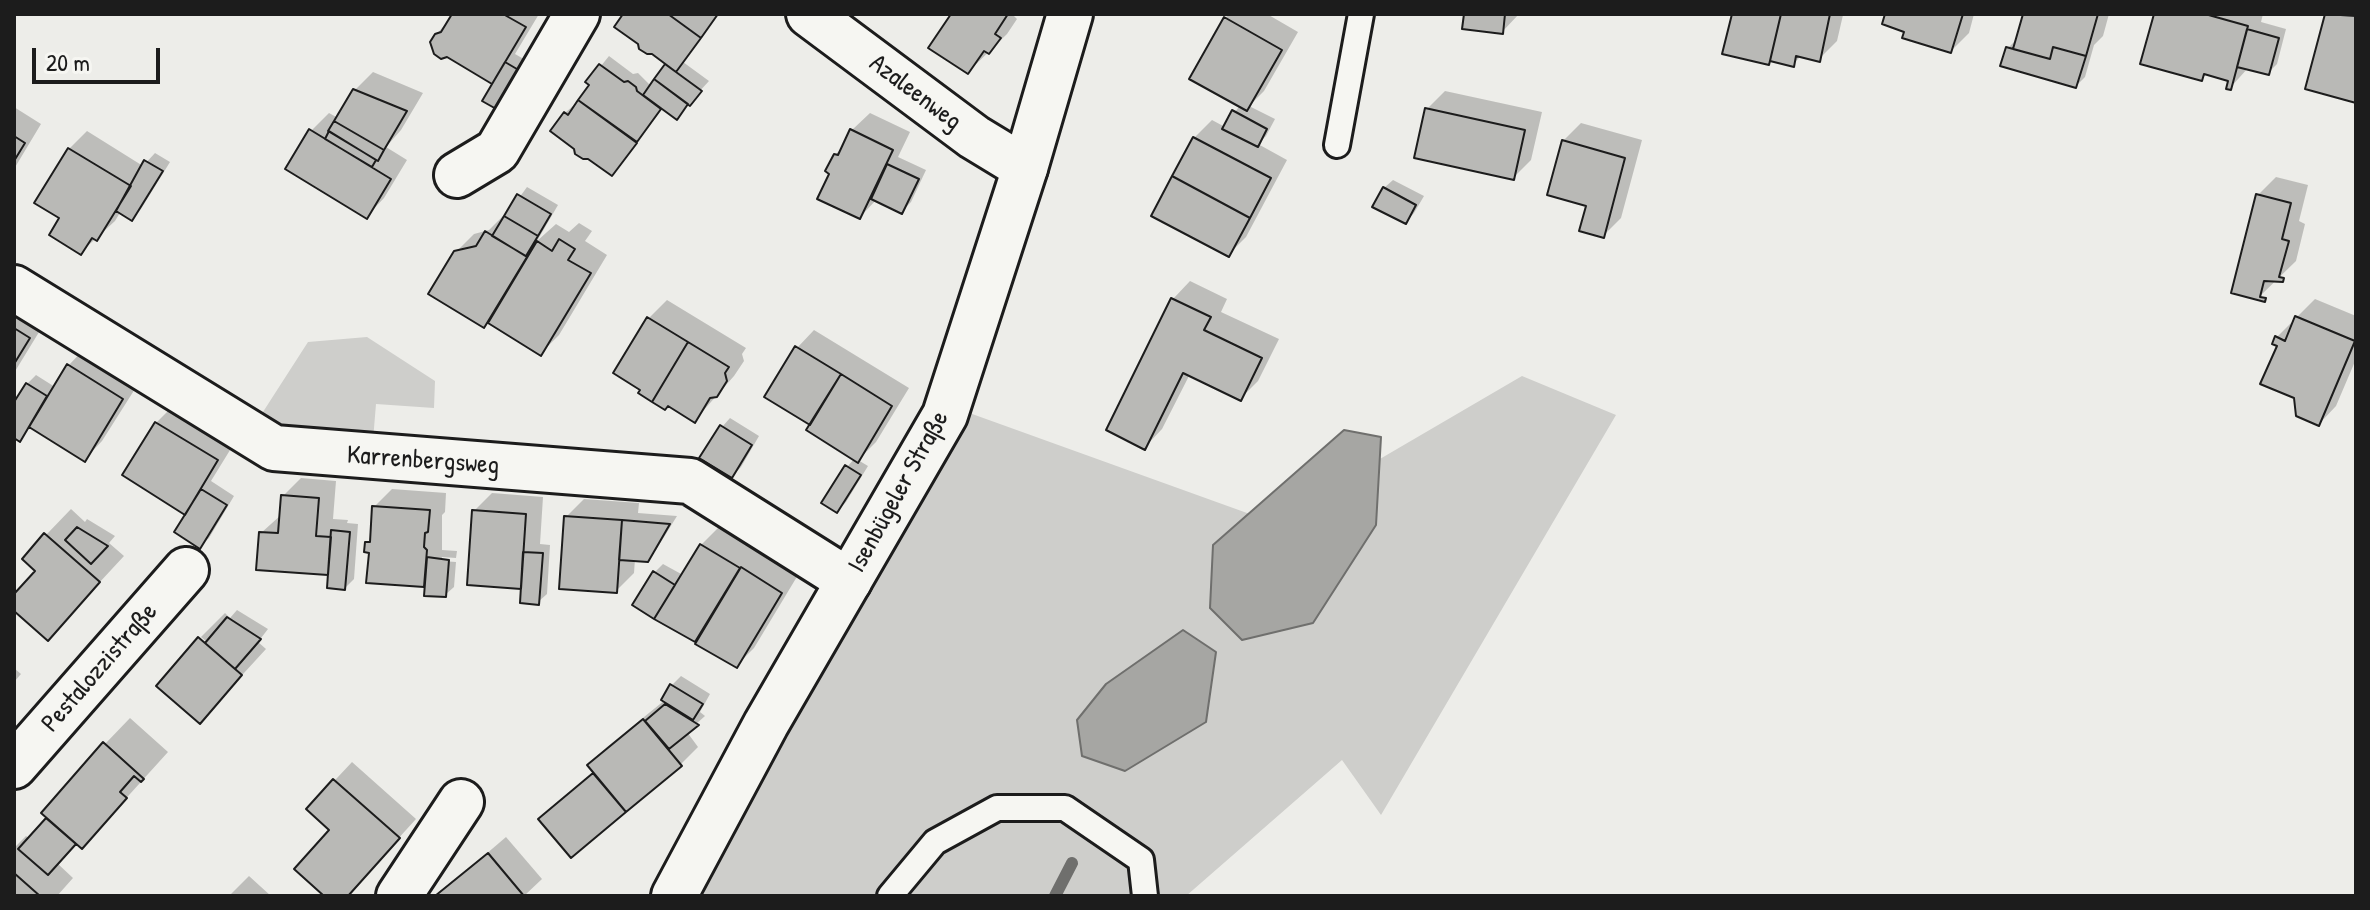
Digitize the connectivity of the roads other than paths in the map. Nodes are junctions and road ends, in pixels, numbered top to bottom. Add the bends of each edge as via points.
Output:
1 (577, 14) edge
2 (809, 14) edge
3 (1070, 14) edge
4 (1361, 14) edge
5 (1337, 145) dead end
6 (1025, 168) junction
7 (457, 175) dead end
8 (14, 288) edge
9 (186, 570) dead end
10 (849, 581) junction
11 (14, 766) edge
12 (461, 802) dead end
13 (399, 896) edge
14 (674, 896) edge
15 (890, 896) edge
16 (1145, 896) edge

1 - 7 street via 497,151
2 - 6 street, Azaleenweg via 974,137
3 - 6 street, Isenbügeler Straße
4 - 5 lane
6 - 10 street, Isenbügeler Straße via 945,415
8 - 10 street, Karrenbergsweg via 274,448 690,481
9 - 11 street, Pestalozzistraße
10 - 14 street, Isenbügeler Straße
12 - 13 street
15 - 16 lane via 935,842 997,808 1065,808 1141,860

